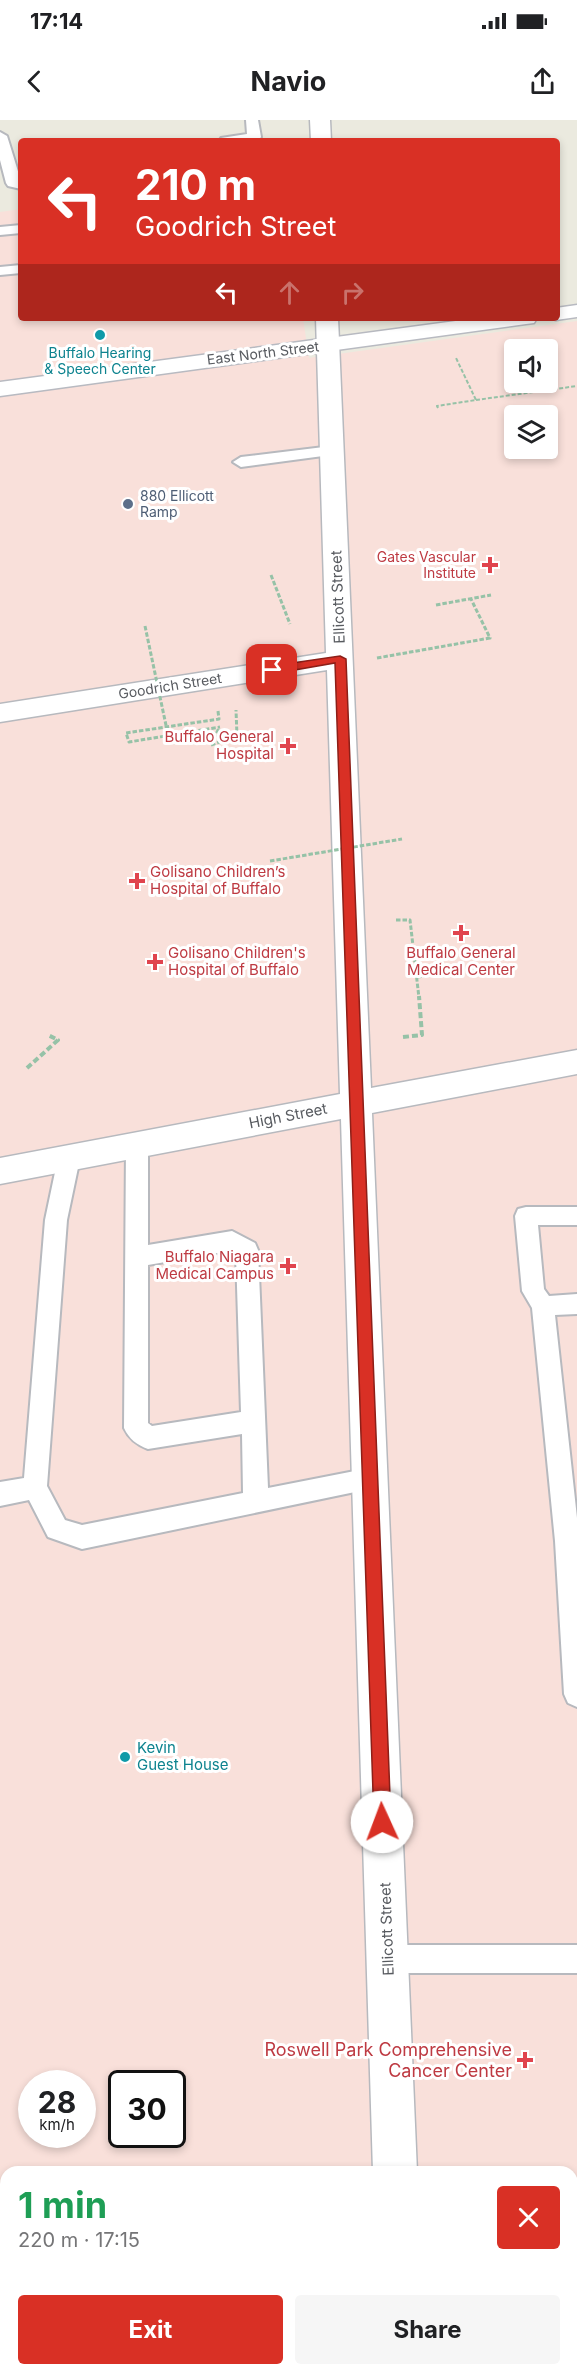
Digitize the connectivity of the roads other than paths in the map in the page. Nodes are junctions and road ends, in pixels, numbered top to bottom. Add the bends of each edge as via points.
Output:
1 (252, 120) edge
2 (320, 120) edge
3 (0, 136) edge
4 (254, 138) edge
5 (321, 138) edge
6 (15, 167) edge
7 (18, 184) edge
8 (18, 229) edge
9 (0, 231) edge
10 (18, 269) edge
11 (0, 271) edge
12 (577, 311) edge
13 (560, 313) edge
14 (327, 321) edge
15 (504, 321) edge
16 (329, 345) junction
17 (0, 389) edge
18 (332, 451) junction
19 (241, 462) dead end
20 (354, 659) junction
21 (0, 713) edge
22 (577, 1062) edge
23 (356, 1103) junction
24 (137, 1144) junction
25 (69, 1158) junction
26 (0, 1171) edge
27 (577, 1216) edge
28 (136, 1257) junction
29 (577, 1304) edge
30 (543, 1306) junction
31 (253, 1421) junction
32 (370, 1479) junction
33 (35, 1487) junction
34 (0, 1494) edge
35 (256, 1502) junction
36 (572, 1541) edge
37 (577, 1678) edge
38 (388, 1959) junction
39 (577, 1959) edge
40 (395, 2166) edge

1 - 4 lane
2 - 5 street
3 - 6 lane
6 - 7 lane via 13,183
8 - 9 lane
10 - 11 lane
12 - 13 street
14 - 16 street, Ellicott Street
15 - 16 street, East North Street
16 - 17 street, East North Street
16 - 18 street, Ellicott Street
18 - 19 lane
18 - 20 street, Ellicott Street
20 - 21 street, Goodrich Street
20 - 23 street, Ellicott Street
22 - 23 street, High Street
23 - 24 street, High Street
23 - 32 street, Ellicott Street
24 - 25 street, High Street
24 - 28 lane
25 - 26 street, High Street
25 - 33 lane via 56,1220
27 - 30 lane via 526,1216 533,1291
28 - 31 lane via 232,1241 247,1250
28 - 31 lane via 136,1428 148,1438
29 - 30 lane
30 - 36 lane
31 - 35 lane
32 - 35 lane
32 - 38 street, Ellicott Street
33 - 34 lane
33 - 35 lane via 57,1529 82,1537
36 - 37 lane
38 - 39 lane
38 - 40 street, Ellicott Street

